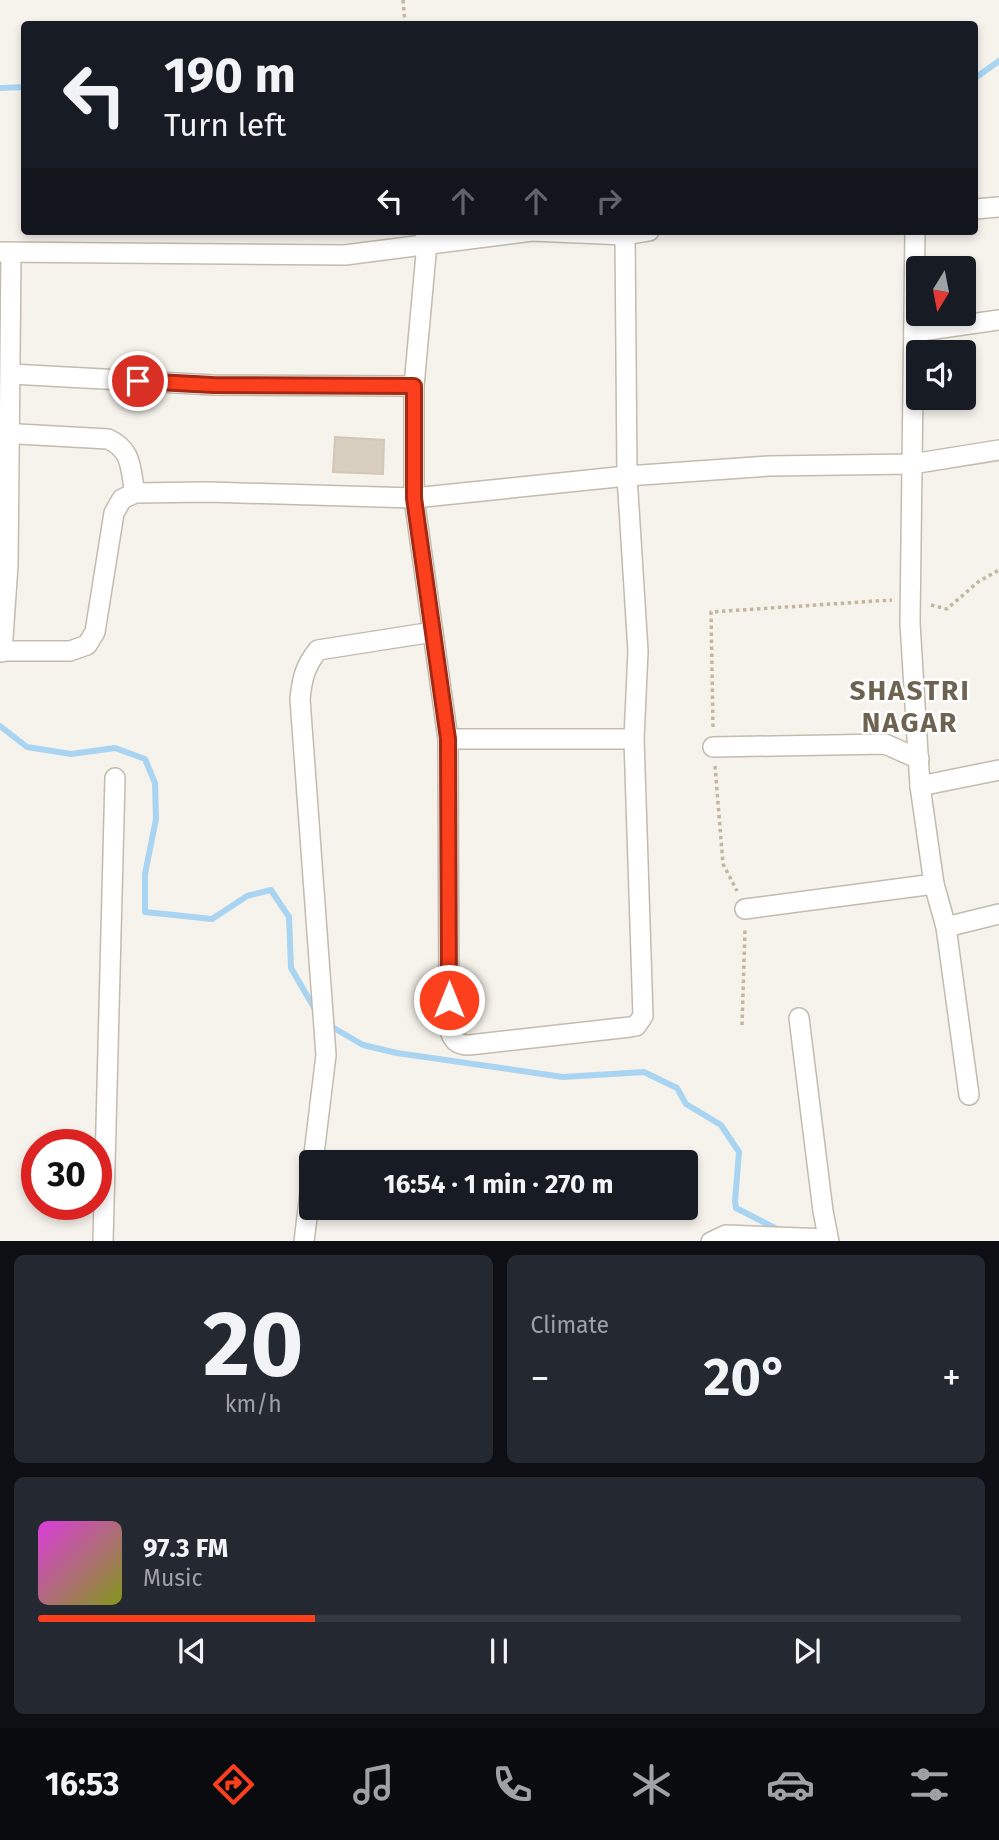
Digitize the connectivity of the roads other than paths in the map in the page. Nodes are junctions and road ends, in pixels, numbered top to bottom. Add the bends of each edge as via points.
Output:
1 (999, 207) edge
2 (978, 209) edge
3 (461, 235) edge
4 (625, 235) edge
5 (915, 235) edge
6 (426, 237) edge
7 (5, 252) edge
8 (999, 320) edge
9 (914, 332) junction
10 (11, 374) junction
11 (414, 386) junction
12 (5, 433) edge
13 (999, 450) edge
14 (912, 464) junction
15 (627, 476) junction
16 (135, 493) junction
17 (414, 498) junction
18 (433, 632) junction
19 (1, 651) edge
20 (448, 739) junction
21 (634, 739) junction
22 (713, 747) road end
23 (919, 759) junction
24 (999, 770) edge
25 (116, 778) dead end
26 (920, 786) junction
27 (934, 884) junction
28 (745, 909) road end
29 (999, 914) edge
30 (946, 927) junction
31 (799, 1018) dead end
32 (969, 1095) dead end
33 (314, 1150) edge
34 (307, 1220) edge
35 (828, 1240) edge
36 (103, 1241) edge
37 (304, 1241) edge
38 (711, 1241) edge

1 - 2 street
3 - 6 street
4 - 15 street
5 - 9 street
6 - 7 street via 345,255
6 - 11 street
7 - 10 street
8 - 9 street
9 - 14 street
10 - 11 street via 213,385
10 - 12 street
11 - 17 street
12 - 16 street via 108,439 121,444 128,454
12 - 19 street via 8,565
13 - 14 street
14 - 15 street via 769,466
14 - 23 street via 910,599
15 - 17 street
15 - 21 street via 638,651
16 - 17 street
16 - 19 street via 121,499 114,513 95,632 86,645 70,651
17 - 18 street
18 - 20 street
18 - 33 street via 318,650 307,663 302,680 326,1055
20 - 21 street
20 - 21 street via 449,1026 460,1045 630,1027 641,1021
22 - 23 street via 885,744
23 - 26 street
24 - 26 street
25 - 36 street
26 - 27 street
27 - 28 street
27 - 30 street
29 - 30 street
30 - 32 street
31 - 35 street
34 - 37 street
35 - 38 street via 726,1235

